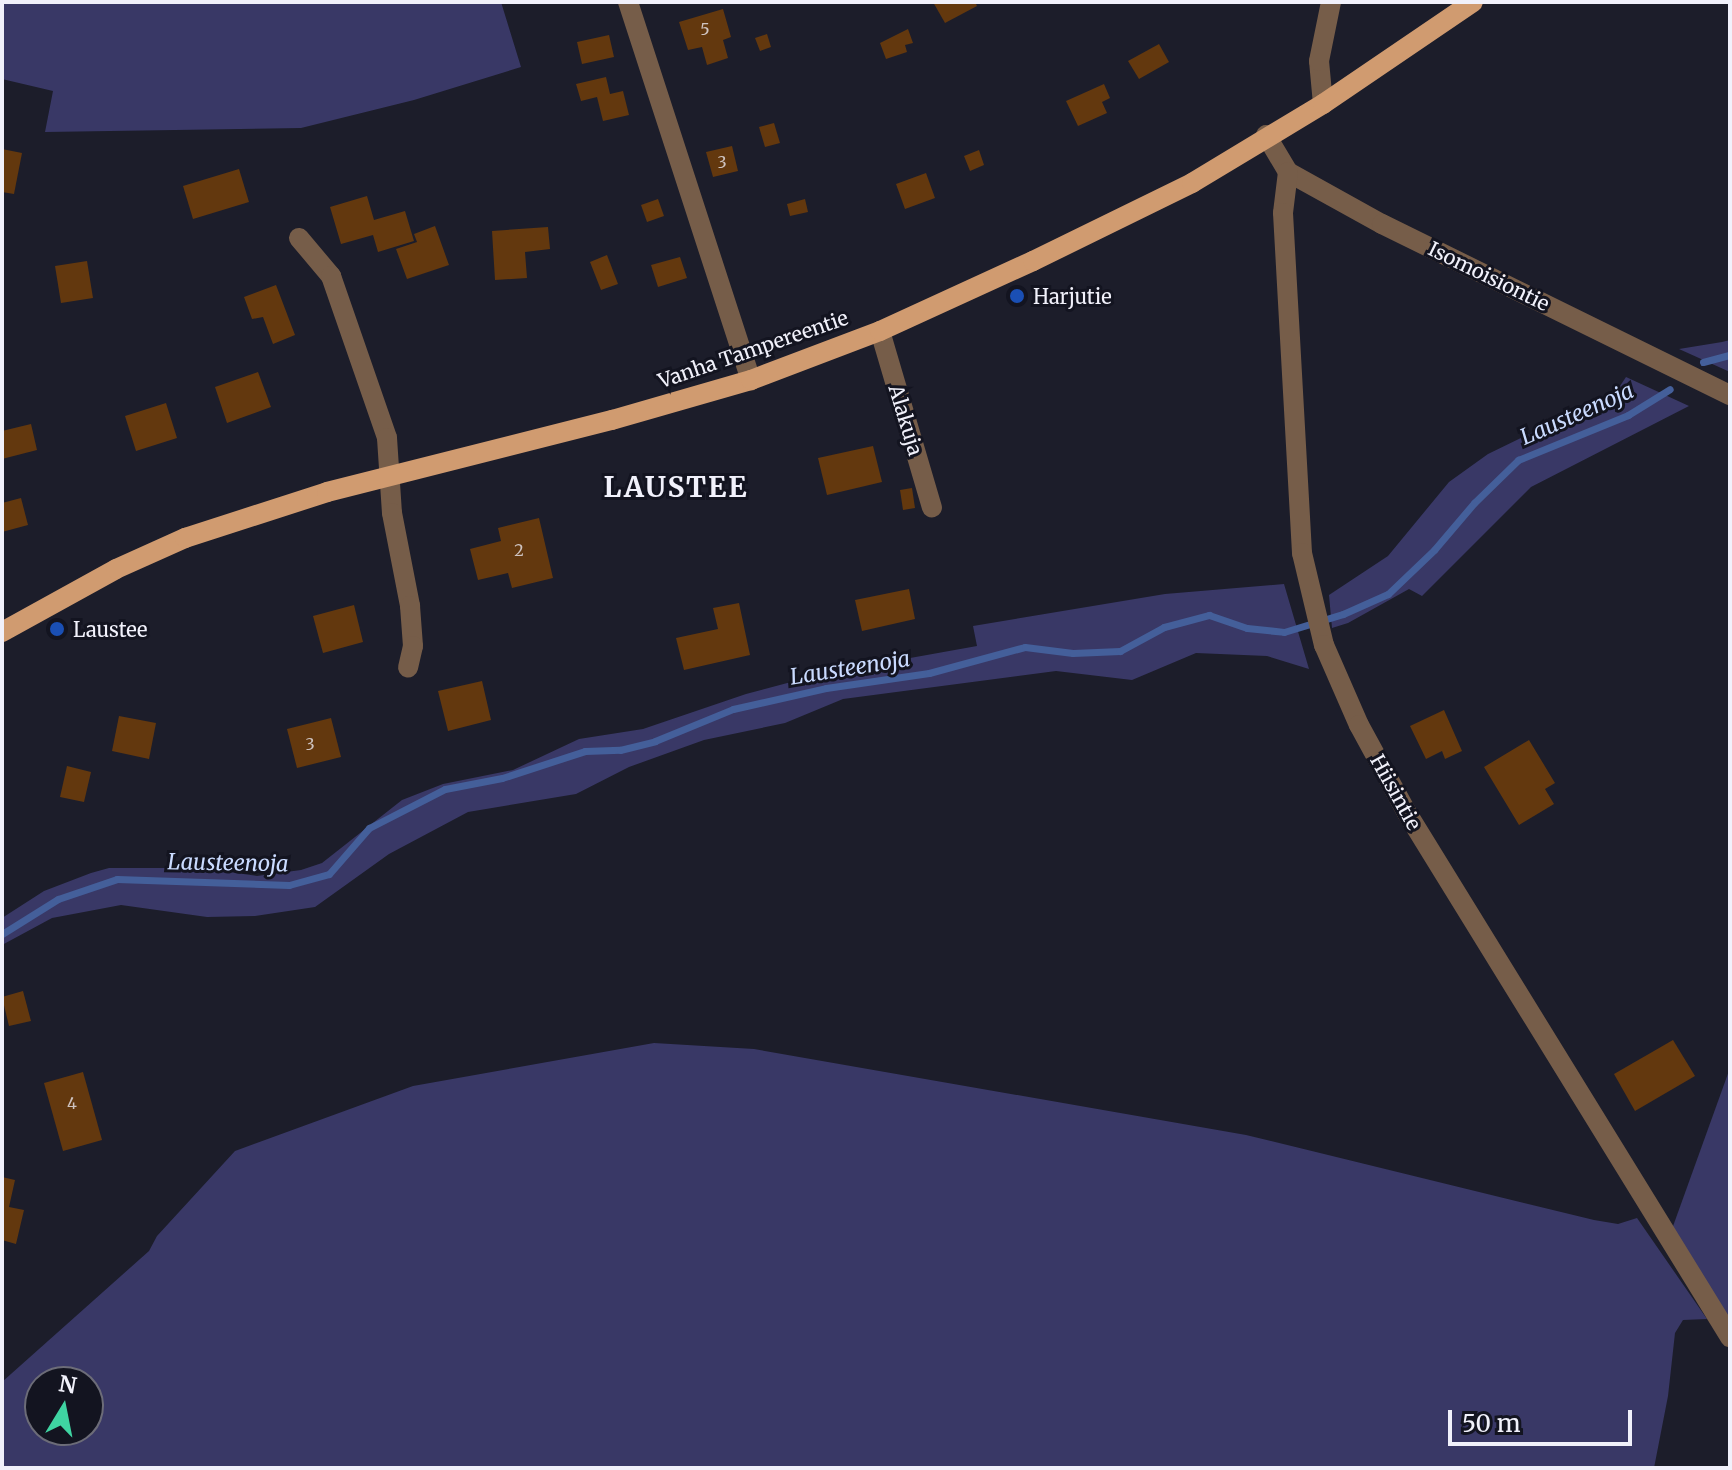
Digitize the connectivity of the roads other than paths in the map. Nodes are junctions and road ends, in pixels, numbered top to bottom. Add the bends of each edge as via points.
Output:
1 (628, 2) edge
2 (1331, 2) edge
3 (1473, 2) edge
4 (1323, 104) junction
5 (1266, 135) junction
6 (1288, 172) junction
7 (299, 238) dead end
8 (880, 331) junction
9 (751, 380) junction
10 (1730, 395) edge
11 (392, 474) junction
12 (932, 508) dead end
13 (2, 632) edge
14 (408, 667) dead end
15 (1730, 1337) edge

1 - 9 street
2 - 4 street via 1319,61
3 - 4 main road, Vanha Tampereentie
4 - 5 main road, Vanha Tampereentie
5 - 6 street
5 - 8 main road, Vanha Tampereentie via 1192,183
6 - 10 street, Isomoisiontie via 1382,224
6 - 15 street, Hiisintie via 1283,213 1301,538 1322,636 1359,725 1407,813
7 - 11 street via 331,276 387,438
8 - 9 main road, Vanha Tampereentie
8 - 12 street, Alakuja
9 - 11 main road, Vanha Tampereentie
11 - 13 main road, Vanha Tampereentie via 185,538
11 - 14 street via 392,513 410,606 413,646

